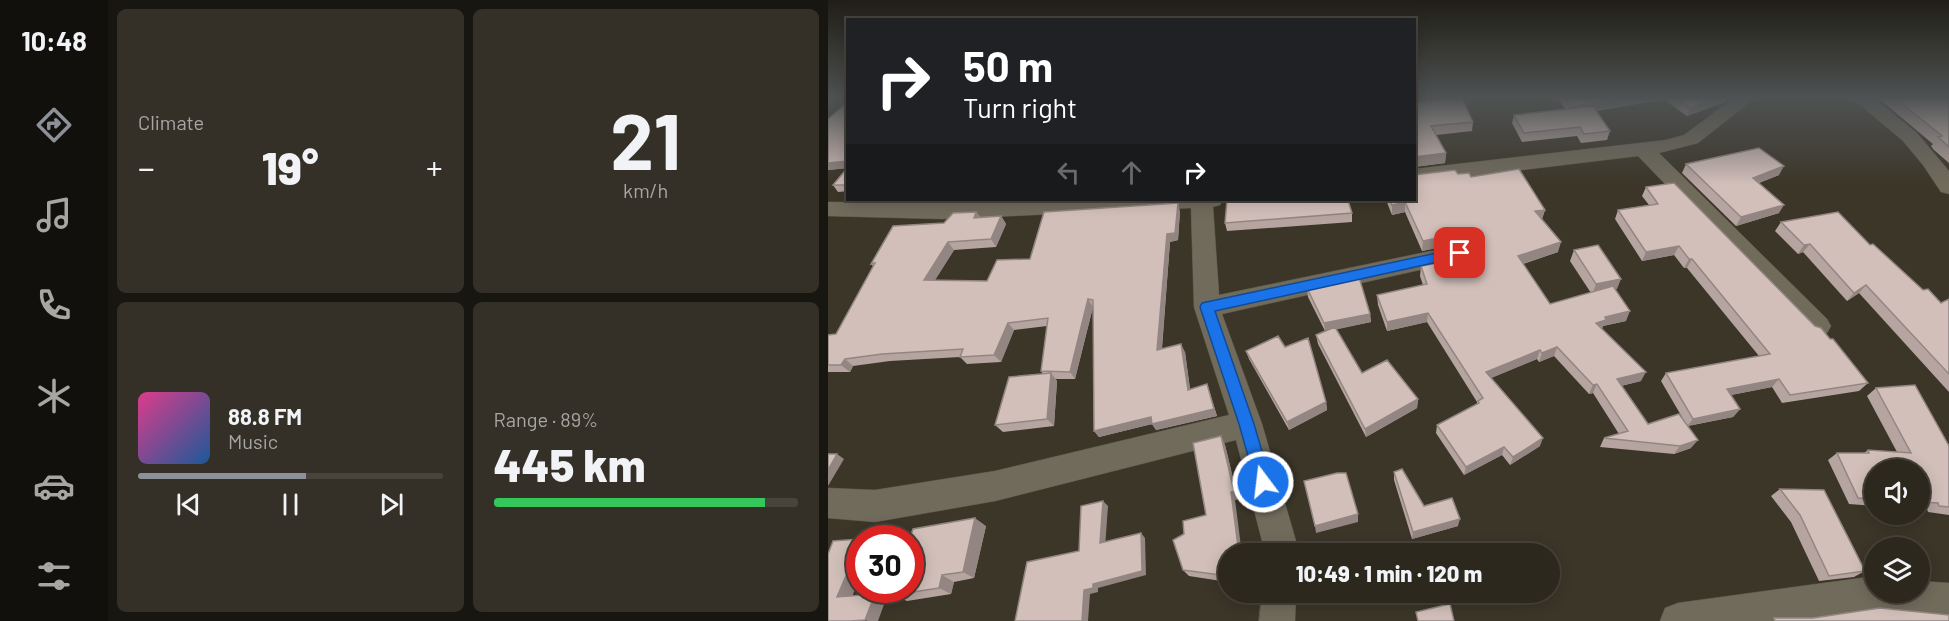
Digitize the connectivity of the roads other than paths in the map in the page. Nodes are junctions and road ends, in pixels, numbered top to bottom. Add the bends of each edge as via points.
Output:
1 (1707, 127) edge
2 (1902, 127) edge
3 (1643, 149) junction
4 (1416, 176) edge
5 (1949, 187) edge
6 (1185, 201) edge
7 (1205, 201) edge
8 (911, 204) edge
9 (828, 209) edge
10 (1460, 253) edge
11 (1207, 307) junction
12 (1818, 326) edge
13 (1246, 424) junction
14 (828, 503) edge
15 (1279, 543) edge
16 (1949, 600) edge
17 (1278, 603) edge
18 (1277, 621) edge
19 (1678, 621) edge

1 - 3 street via 1691,139
2 - 5 street
3 - 4 street
3 - 12 street
6 - 8 street via 942,211
7 - 11 street
8 - 9 street
10 - 11 street
11 - 13 street
13 - 14 street via 995,486 875,506
13 - 15 street
16 - 19 street via 1868,594
17 - 18 street

